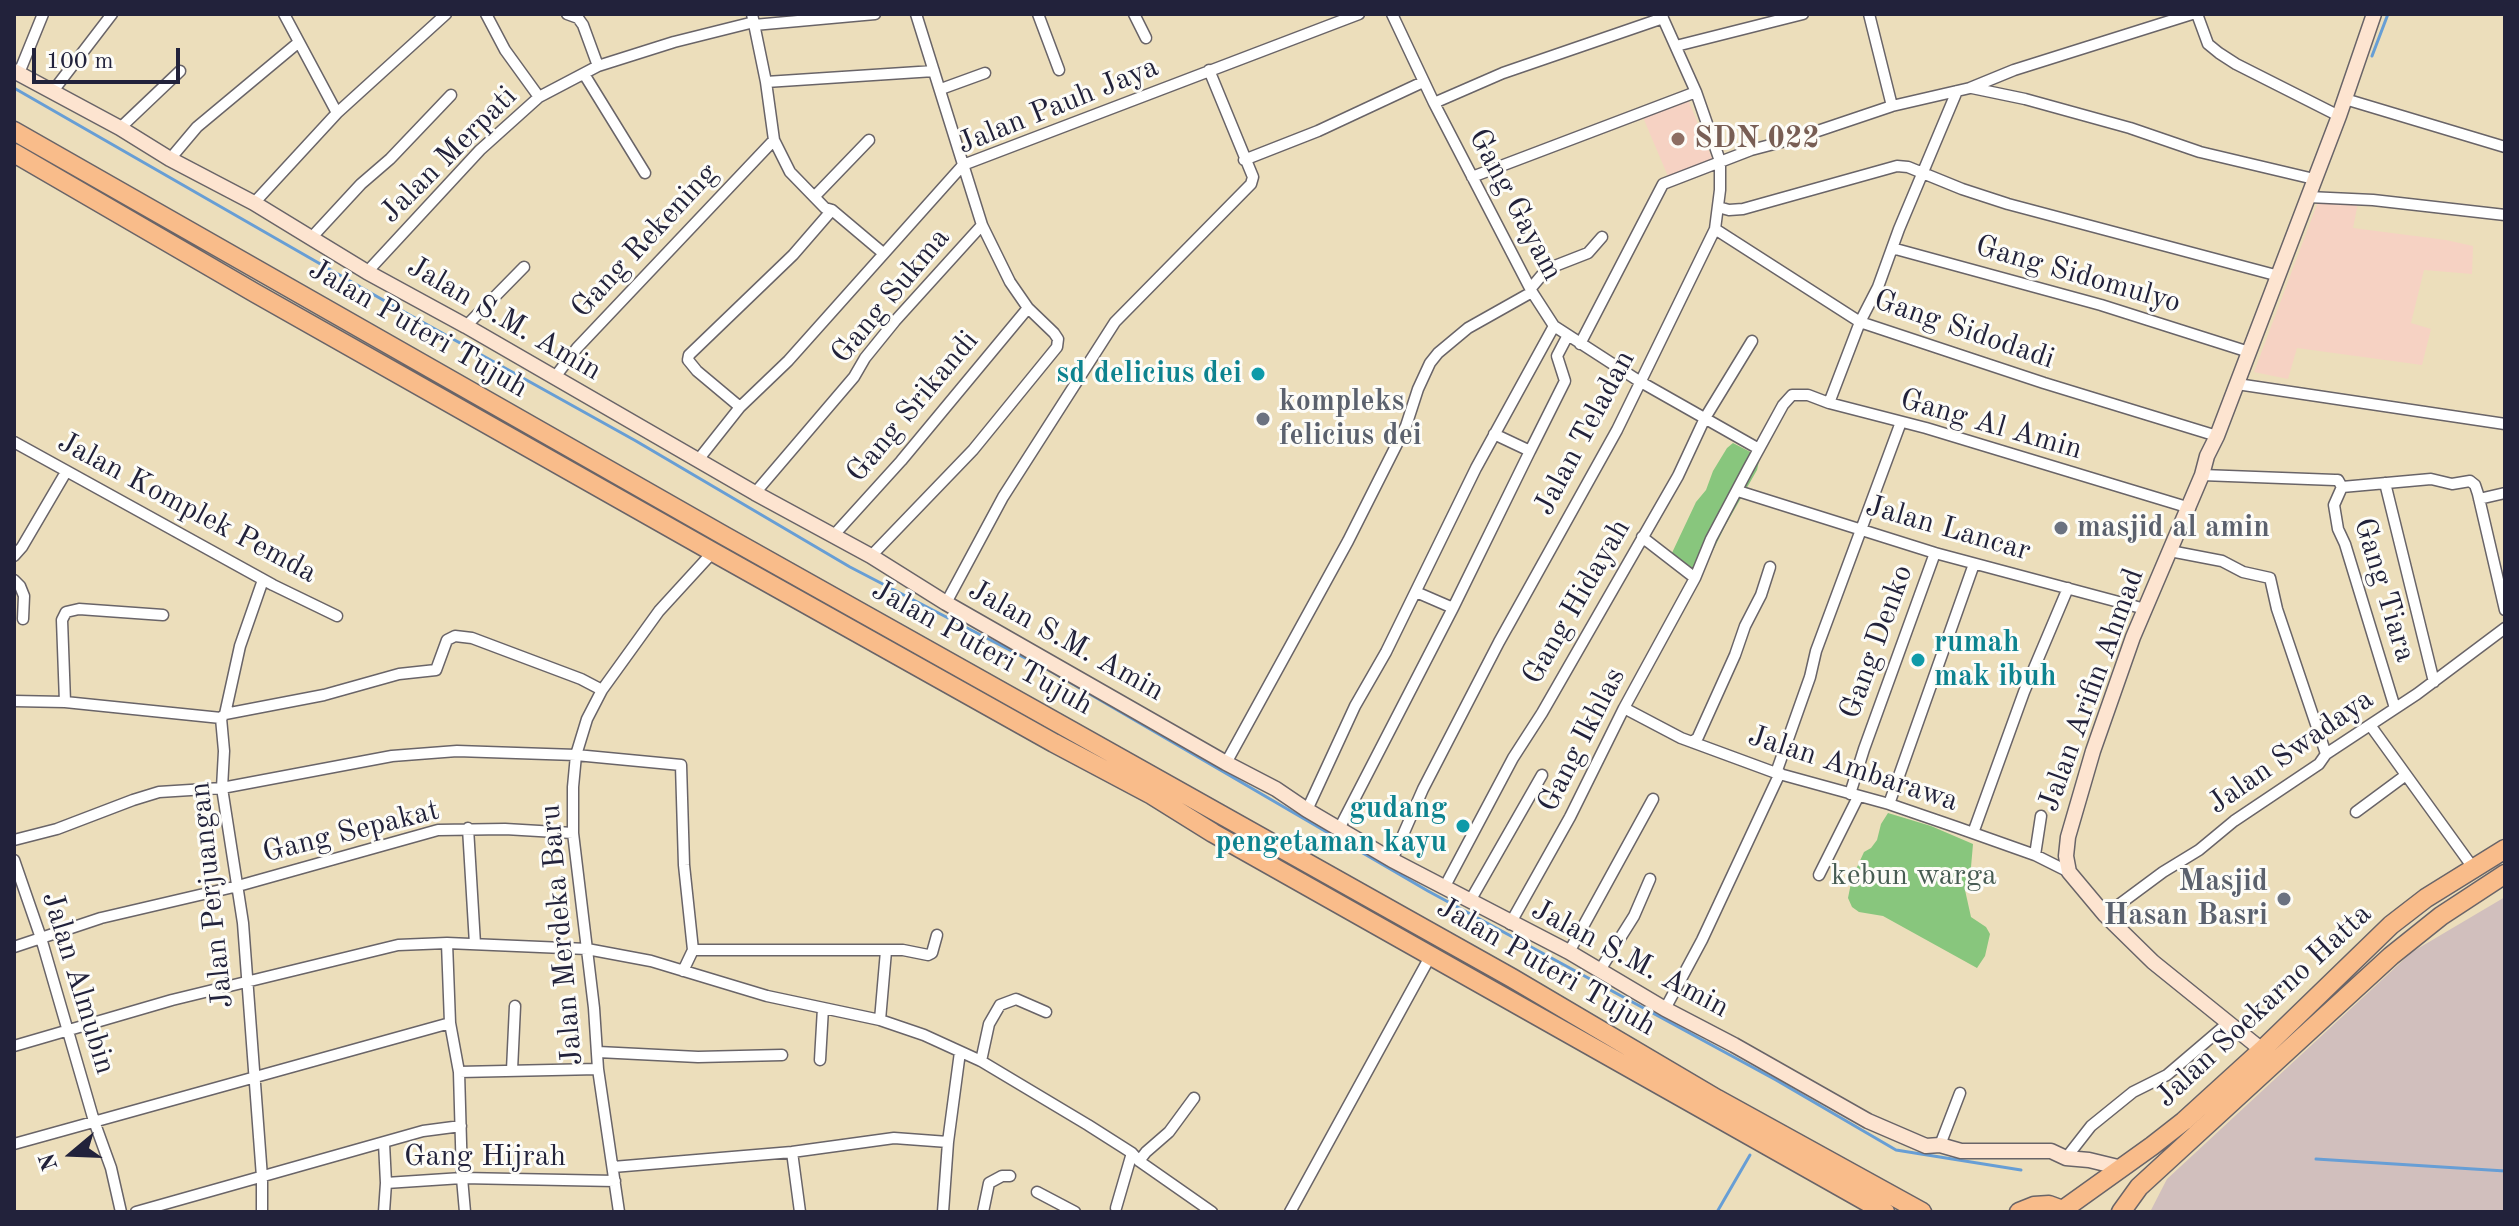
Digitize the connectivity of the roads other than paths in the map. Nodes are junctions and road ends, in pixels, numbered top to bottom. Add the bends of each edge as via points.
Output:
1 (43, 14) edge
2 (112, 14) edge
3 (284, 14) edge
4 (446, 14) edge
5 (486, 14) edge
6 (567, 14) edge
7 (875, 14) edge
8 (916, 14) edge
9 (1038, 14) edge
10 (1134, 14) edge
11 (1359, 14) edge
12 (1392, 14) edge
13 (1803, 14) edge
14 (1869, 14) edge
15 (2194, 14) edge
16 (2374, 14) edge
17 (1662, 16) edge
18 (753, 20) edge
19 (1146, 38) dead end
20 (299, 42) junction
21 (1676, 46) junction
22 (598, 66) junction
23 (1059, 70) dead end
24 (1209, 70) junction
25 (180, 71) dead end
26 (934, 71) junction
27 (16, 72) edge
28 (985, 73) dead end
29 (584, 74) junction
30 (766, 82) junction
31 (1423, 82) junction
32 (1970, 88) junction
33 (941, 89) junction
34 (53, 91) junction
35 (1957, 91) junction
36 (1696, 92) junction
37 (451, 95) dead end
38 (539, 97) junction
39 (2345, 99) junction
40 (1434, 103) junction
41 (1892, 106) junction
42 (337, 113) junction
43 (2339, 116) junction
44 (120, 128) junction
45 (14, 131) edge
46 (774, 140) junction
47 (869, 140) dead end
48 (2505, 147) edge
49 (14, 153) edge
50 (170, 159) junction
51 (1244, 160) junction
52 (1720, 161) junction
53 (963, 165) junction
54 (645, 173) dead end
55 (1923, 174) junction
56 (1472, 177) junction
57 (2314, 179) junction
58 (815, 196) junction
59 (2308, 197) junction
60 (254, 203) junction
61 (1718, 207) junction
62 (832, 210) junction
63 (2505, 215) edge
64 (982, 225) junction
65 (1715, 229) junction
66 (312, 237) junction
67 (1602, 237) dead end
68 (1892, 248) junction
69 (883, 253) junction
70 (524, 267) dead end
71 (367, 272) junction
72 (2279, 276) junction
73 (1532, 290) junction
74 (309, 299) junction
75 (1028, 308) junction
76 (299, 316) junction
77 (1860, 322) junction
78 (466, 326) junction
79 (1554, 326) junction
80 (1568, 335) junction
81 (1752, 341) dead end
82 (1580, 344) junction
83 (2249, 352) junction
84 (555, 377) junction
85 (1639, 381) junction
86 (2237, 384) junction
87 (1829, 403) junction
88 (1783, 405) joint
89 (740, 407) junction
90 (1705, 418) junction
91 (1901, 422) junction
92 (2505, 424) edge
93 (1494, 434) junction
94 (2217, 436) junction
95 (14, 442) edge
96 (1759, 449) junction
97 (1530, 451) junction
98 (698, 460) junction
99 (66, 472) junction
100 (2202, 475) junction
101 (2385, 483) junction
102 (2342, 487) junction
103 (1738, 491) junction
104 (755, 493) junction
105 (2505, 493) edge
106 (2479, 499) junction
107 (2190, 508) junction
108 (1861, 528) junction
109 (833, 536) junction
110 (1642, 537) junction
111 (2170, 551) junction
112 (713, 552) junction
113 (1935, 553) junction
114 (14, 556) edge
115 (871, 556) junction
116 (1974, 564) junction
117 (1770, 567) dead end
118 (1695, 578) junction
119 (14, 580) edge
120 (263, 580) junction
121 (2068, 588) junction
122 (1416, 592) junction
123 (946, 603) junction
124 (1453, 608) junction
125 (2145, 609) junction
126 (2505, 610) edge
127 (163, 615) dead end
128 (337, 616) dead end
129 (23, 619) dead end
130 (2505, 628) edge
131 (2434, 682) junction
132 (602, 690) junction
133 (14, 701) edge
134 (65, 702) junction
135 (1624, 708) junction
136 (2395, 708) junction
137 (223, 716) junction
138 (2370, 725) junction
139 (1693, 742) junction
140 (2326, 754) junction
141 (576, 755) junction
142 (1226, 763) junction
143 (1778, 773) junction
144 (1542, 775) dead end
145 (2406, 775) junction
146 (222, 788) junction
147 (1854, 796) junction
148 (1653, 799) dead end
149 (1889, 804) junction
150 (1307, 810) junction
151 (2356, 812) dead end
152 (2041, 816) dead end
153 (468, 828) junction
154 (1339, 829) junction
155 (573, 833) junction
156 (1973, 833) junction
157 (14, 840) edge
158 (2505, 849) edge
159 (2035, 855) junction
160 (1392, 860) junction
161 (15, 866) edge
162 (2474, 869) junction
163 (2069, 872) junction
164 (2505, 874) edge
165 (1819, 875) dead end
166 (1650, 879) dead end
167 (238, 886) junction
168 (1444, 888) junction
169 (1470, 901) junction
170 (2105, 915) junction
171 (1510, 924) junction
172 (937, 935) dead end
173 (41, 938) junction
174 (447, 943) junction
175 (475, 944) junction
176 (14, 947) edge
177 (587, 949) junction
178 (693, 950) junction
179 (886, 951) junction
180 (1569, 952) junction
181 (1431, 955) junction
182 (1600, 970) junction
183 (683, 971) junction
184 (246, 982) junction
185 (515, 1006) dead end
186 (823, 1008) junction
187 (1665, 1009) junction
188 (1046, 1012) dead end
189 (880, 1020) junction
190 (450, 1023) junction
191 (2228, 1023) junction
192 (68, 1030) junction
193 (14, 1046) edge
194 (2262, 1050) junction
195 (598, 1052) junction
196 (960, 1052) junction
197 (782, 1055) dead end
198 (820, 1060) dead end
199 (981, 1061) junction
200 (598, 1069) junction
201 (512, 1070) junction
202 (459, 1072) junction
203 (254, 1077) junction
204 (1960, 1093) dead end
205 (1194, 1098) dead end
206 (94, 1121) junction
207 (461, 1126) junction
208 (948, 1142) junction
209 (384, 1143) junction
210 (14, 1144) edge
211 (1940, 1145) junction
212 (792, 1152) junction
213 (1136, 1157) junction
214 (2066, 1158) junction
215 (613, 1167) junction
216 (2122, 1168) junction
217 (1010, 1176) dead end
218 (262, 1177) junction
219 (462, 1178) junction
220 (615, 1181) junction
221 (386, 1183) junction
222 (1037, 1192) dead end
223 (1116, 1208) dead end
224 (150, 1210) edge
225 (2066, 1210) edge
226 (121, 1212) edge
227 (136, 1212) edge
228 (262, 1212) edge
229 (384, 1212) edge
230 (465, 1212) edge
231 (619, 1212) edge
232 (800, 1212) edge
233 (943, 1212) edge
234 (983, 1212) edge
235 (1075, 1212) edge
236 (1212, 1212) edge
237 (1290, 1212) edge
238 (1885, 1212) edge
239 (1922, 1212) edge
240 (2019, 1212) edge
241 (2121, 1212) edge

1 - 27 street
2 - 34 street
3 - 20 street
4 - 42 street
5 - 38 street
6 - 22 street via 583,25
7 - 18 street, Jalan Merpati
8 - 26 street, Gang Sukma
9 - 23 street
10 - 19 street
11 - 24 street, Jalan Pauh Jaya
12 - 31 street, Gang Gayam
13 - 21 street
14 - 41 street
15 - 32 street
15 - 43 street via 2208,44 2219,53
16 - 39 street, Jalan Arifin Ahmad
17 - 21 street, Jalan Teladan
17 - 40 street
18 - 22 street, Jalan Merpati
18 - 30 street
20 - 42 street
20 - 50 street via 197,127
21 - 36 street, Jalan Teladan
22 - 29 street, Jalan Merpati
24 - 51 street
24 - 53 street, Jalan Pauh Jaya
25 - 44 street
26 - 30 street
26 - 33 street, Gang Sukma
27 - 34 street, Jalan S.M. Amin
28 - 33 street
29 - 38 street, Jalan Merpati
29 - 54 street
30 - 46 street
31 - 40 street, Gang Gayam
31 - 51 street
32 - 35 street
32 - 57 street
33 - 53 street, Gang Sukma
34 - 44 street, Jalan S.M. Amin
35 - 41 street
35 - 55 street
36 - 52 street, Jalan Teladan
36 - 56 street
37 - 66 street
38 - 71 street, Jalan Merpati via 480,150
39 - 43 street, Jalan Arifin Ahmad
39 - 48 street
40 - 56 street, Gang Gayam
41 - 52 street
42 - 60 street
43 - 57 street, Jalan Arifin Ahmad
44 - 50 street, Jalan S.M. Amin
45 - 74 highway, Jalan Puteri Tujuh
46 - 58 street via 790,172
46 - 84 street, Gang Rekening
47 - 58 street
49 - 76 highway, Jalan Puteri Tujuh
50 - 60 street, Jalan S.M. Amin
51 - 123 street via 1251,184 1115,322 1003,497
52 - 61 street, Jalan Teladan
52 - 82 street via 1663,184
53 - 64 street, Gang Sukma
53 - 69 street, Jalan Pauh Jaya
55 - 61 street via 1897,166 1743,209
55 - 68 street
55 - 72 street via 2008,204
56 - 73 street, Gang Gayam
57 - 59 street, Jalan Arifin Ahmad
58 - 62 street
59 - 63 street
59 - 72 street, Jalan Arifin Ahmad
60 - 66 street, Jalan S.M. Amin
61 - 65 street, Jalan Teladan
62 - 69 street
62 - 89 street via 689,355 697,371
64 - 75 street
64 - 104 street, Gang Sukma via 895,321
65 - 77 street, Gang Sidodadi
65 - 85 street, Jalan Teladan
66 - 71 street, Jalan S.M. Amin
67 - 73 street via 1588,253 1547,269
68 - 77 street
68 - 83 street, Gang Sidomulyo
69 - 89 street, Jalan Pauh Jaya
70 - 78 street
71 - 78 street, Jalan S.M. Amin
72 - 83 street, Jalan Arifin Ahmad
73 - 79 street, Gang Gayam
73 - 142 street via 1468,328 1430,363 1406,426 1354,529
74 - 76 highway
74 - 239 highway, Jalan Puteri Tujuh
75 - 109 street, Gang Srikandi
75 - 115 street via 1054,333 1057,347 973,450
76 - 112 highway, Jalan Puteri Tujuh
77 - 87 street
77 - 94 street, Gang Sidodadi
78 - 84 street, Jalan S.M. Amin
79 - 80 street, Gang Gayam
79 - 93 street
80 - 82 street, Gang Gayam
80 - 97 street via 1557,356 1565,381
81 - 90 street, Gang Hidayah
82 - 85 street, Gang Gayam
83 - 86 street, Jalan Arifin Ahmad
84 - 98 street, Jalan S.M. Amin
85 - 90 street, Gang Gayam
85 - 160 street, Jalan Teladan via 1492,655
86 - 92 street
86 - 94 street, Jalan Arifin Ahmad
87 - 88 street, Gang Al Amin via 1792,395
87 - 91 street, Gang Al Amin
88 - 96 street, Gang Ikhlas
89 - 98 street, Jalan Pauh Jaya
90 - 96 street, Gang Gayam
90 - 110 street, Gang Hidayah
91 - 107 street, Gang Al Amin
91 - 108 street
93 - 97 street
93 - 122 street
94 - 100 street, Jalan Arifin Ahmad
95 - 99 street, Jalan Komplek Pemda
96 - 103 street, Gang Ikhlas
97 - 124 street
98 - 104 street, Jalan S.M. Amin
99 - 114 street
99 - 120 street, Jalan Komplek Pemda
100 - 102 street via 2338,480
100 - 107 street, Jalan Arifin Ahmad
101 - 102 street
101 - 106 street via 2470,481
101 - 131 street
102 - 136 street, Gang Tiara via 2334,505 2338,529
103 - 108 street, Jalan Lancar
103 - 118 street, Gang Ikhlas
104 - 109 street, Jalan S.M. Amin
105 - 106 street
106 - 126 street
107 - 111 street, Jalan Arifin Ahmad
108 - 113 street, Jalan Lancar
108 - 143 street
109 - 115 street, Jalan S.M. Amin
110 - 118 street
110 - 168 street, Gang Hidayah
111 - 125 street, Jalan Arifin Ahmad
111 - 140 street via 2270,578
112 - 132 street, Jalan Merdeka Baru via 659,611
112 - 181 highway, Jalan Puteri Tujuh
113 - 116 street, Jalan Lancar
113 - 147 street, Gang Denko via 1864,749
115 - 123 street, Jalan S.M. Amin
116 - 121 street, Jalan Lancar
116 - 149 street
117 - 139 street
118 - 135 street, Gang Ikhlas
119 - 129 street via 24,596
120 - 128 street, Jalan Komplek Pemda
120 - 137 street, Jalan Perjuangan
121 - 125 street, Jalan Lancar
121 - 156 street
122 - 124 street
122 - 150 street
123 - 142 street, Jalan S.M. Amin
124 - 154 street
125 - 163 street, Jalan Arifin Ahmad via 2075,807 2066,856
127 - 134 street via 66,612
130 - 131 street, Jalan Swadaya
131 - 136 street, Jalan Swadaya
132 - 137 street via 485,642 455,636 447,640 436,670
132 - 141 street, Jalan Merdeka Baru
133 - 134 street
134 - 137 street
135 - 139 street, Jalan Ambarawa
135 - 171 street, Gang Ikhlas
136 - 138 street, Jalan Swadaya
137 - 146 street, Jalan Perjuangan
138 - 140 street, Jalan Swadaya
138 - 145 street
139 - 143 street, Jalan Ambarawa
140 - 170 street, Jalan Swadaya
141 - 146 street via 457,751 392,756
141 - 155 street, Jalan Merdeka Baru
141 - 178 street via 681,765
142 - 150 street, Jalan S.M. Amin
143 - 147 street, Jalan Ambarawa
143 - 187 street
144 - 169 street
145 - 151 street
145 - 162 street
146 - 157 street via 159,792
146 - 167 street, Jalan Perjuangan
147 - 149 street, Jalan Ambarawa
147 - 165 street, Gang Denko
148 - 180 street
149 - 156 street, Jalan Ambarawa
150 - 154 street, Jalan S.M. Amin
152 - 159 street
153 - 155 street, Gang Sepakat
153 - 167 street, Gang Sepakat via 438,830
153 - 175 street
154 - 160 street, Jalan S.M. Amin
155 - 177 street, Jalan Merdeka Baru
156 - 159 street, Jalan Ambarawa
158 - 162 highway, Jalan Soekarno Hatta
159 - 163 street, Jalan Ambarawa
160 - 168 street, Jalan S.M. Amin
161 - 173 street, Jalan Almubin
162 - 194 highway, Jalan Soekarno Hatta via 2391,925
163 - 170 street
164 - 241 highway, Jalan Soekarno Hatta via 2391,956 2139,1187
166 - 182 street
167 - 173 street, Gang Sepakat via 101,918
167 - 184 street, Jalan Perjuangan
168 - 169 street, Jalan S.M. Amin
169 - 171 street, Jalan S.M. Amin
170 - 191 street
171 - 180 street, Jalan S.M. Amin
172 - 179 street via 928,955
173 - 176 street, Gang Sepakat
173 - 192 street, Jalan Almubin
174 - 175 street
174 - 184 street via 398,945
174 - 190 street
175 - 177 street
177 - 183 street
177 - 195 street, Jalan Merdeka Baru
178 - 179 street
178 - 183 street
179 - 189 street
180 - 182 street, Jalan S.M. Amin
181 - 237 street
181 - 238 highway, Jalan Puteri Tujuh
182 - 187 street, Jalan S.M. Amin
183 - 186 street
184 - 192 street
184 - 203 street, Jalan Perjuangan
185 - 201 street
186 - 189 street
186 - 198 street
187 - 211 street, Jalan S.M. Amin via 1868,1121 1926,1146
188 - 199 street via 1016,999 1000,1005 989,1024
189 - 196 street
190 - 202 street
190 - 203 street
191 - 194 street
191 - 214 street via 2167,1075 2133,1092 2091,1126
192 - 193 street
192 - 206 street, Jalan Almubin
194 - 216 highway, Jalan Soekarno Hatta via 2184,1121
195 - 197 street
195 - 200 street, Jalan Merdeka Baru
196 - 199 street
196 - 208 street
199 - 213 street
200 - 201 street
200 - 215 street, Jalan Merdeka Baru
201 - 202 street
202 - 207 street
203 - 206 street
203 - 218 street, Jalan Perjuangan
204 - 211 street
205 - 213 street via 1169,1132
206 - 210 street
206 - 226 street, Jalan Almubin
207 - 209 street
207 - 219 street
208 - 212 street via 894,1138
208 - 233 street
209 - 218 street
209 - 221 street
211 - 214 street, Jalan S.M. Amin via 1961,1151 2051,1151
212 - 215 street
212 - 232 street
213 - 223 street
213 - 236 street
214 - 216 street, Jalan S.M. Amin
215 - 220 street, Jalan Merdeka Baru
216 - 225 highway, Jalan Soekarno Hatta
217 - 234 street via 989,1183
218 - 224 street
218 - 228 street, Jalan Perjuangan
219 - 220 street, Gang Hijrah
219 - 221 street, Gang Hijrah
219 - 230 street
220 - 231 street, Jalan Merdeka Baru
221 - 229 street, Gang Hijrah
222 - 235 street
224 - 227 street
225 - 240 highway via 2049,1205

